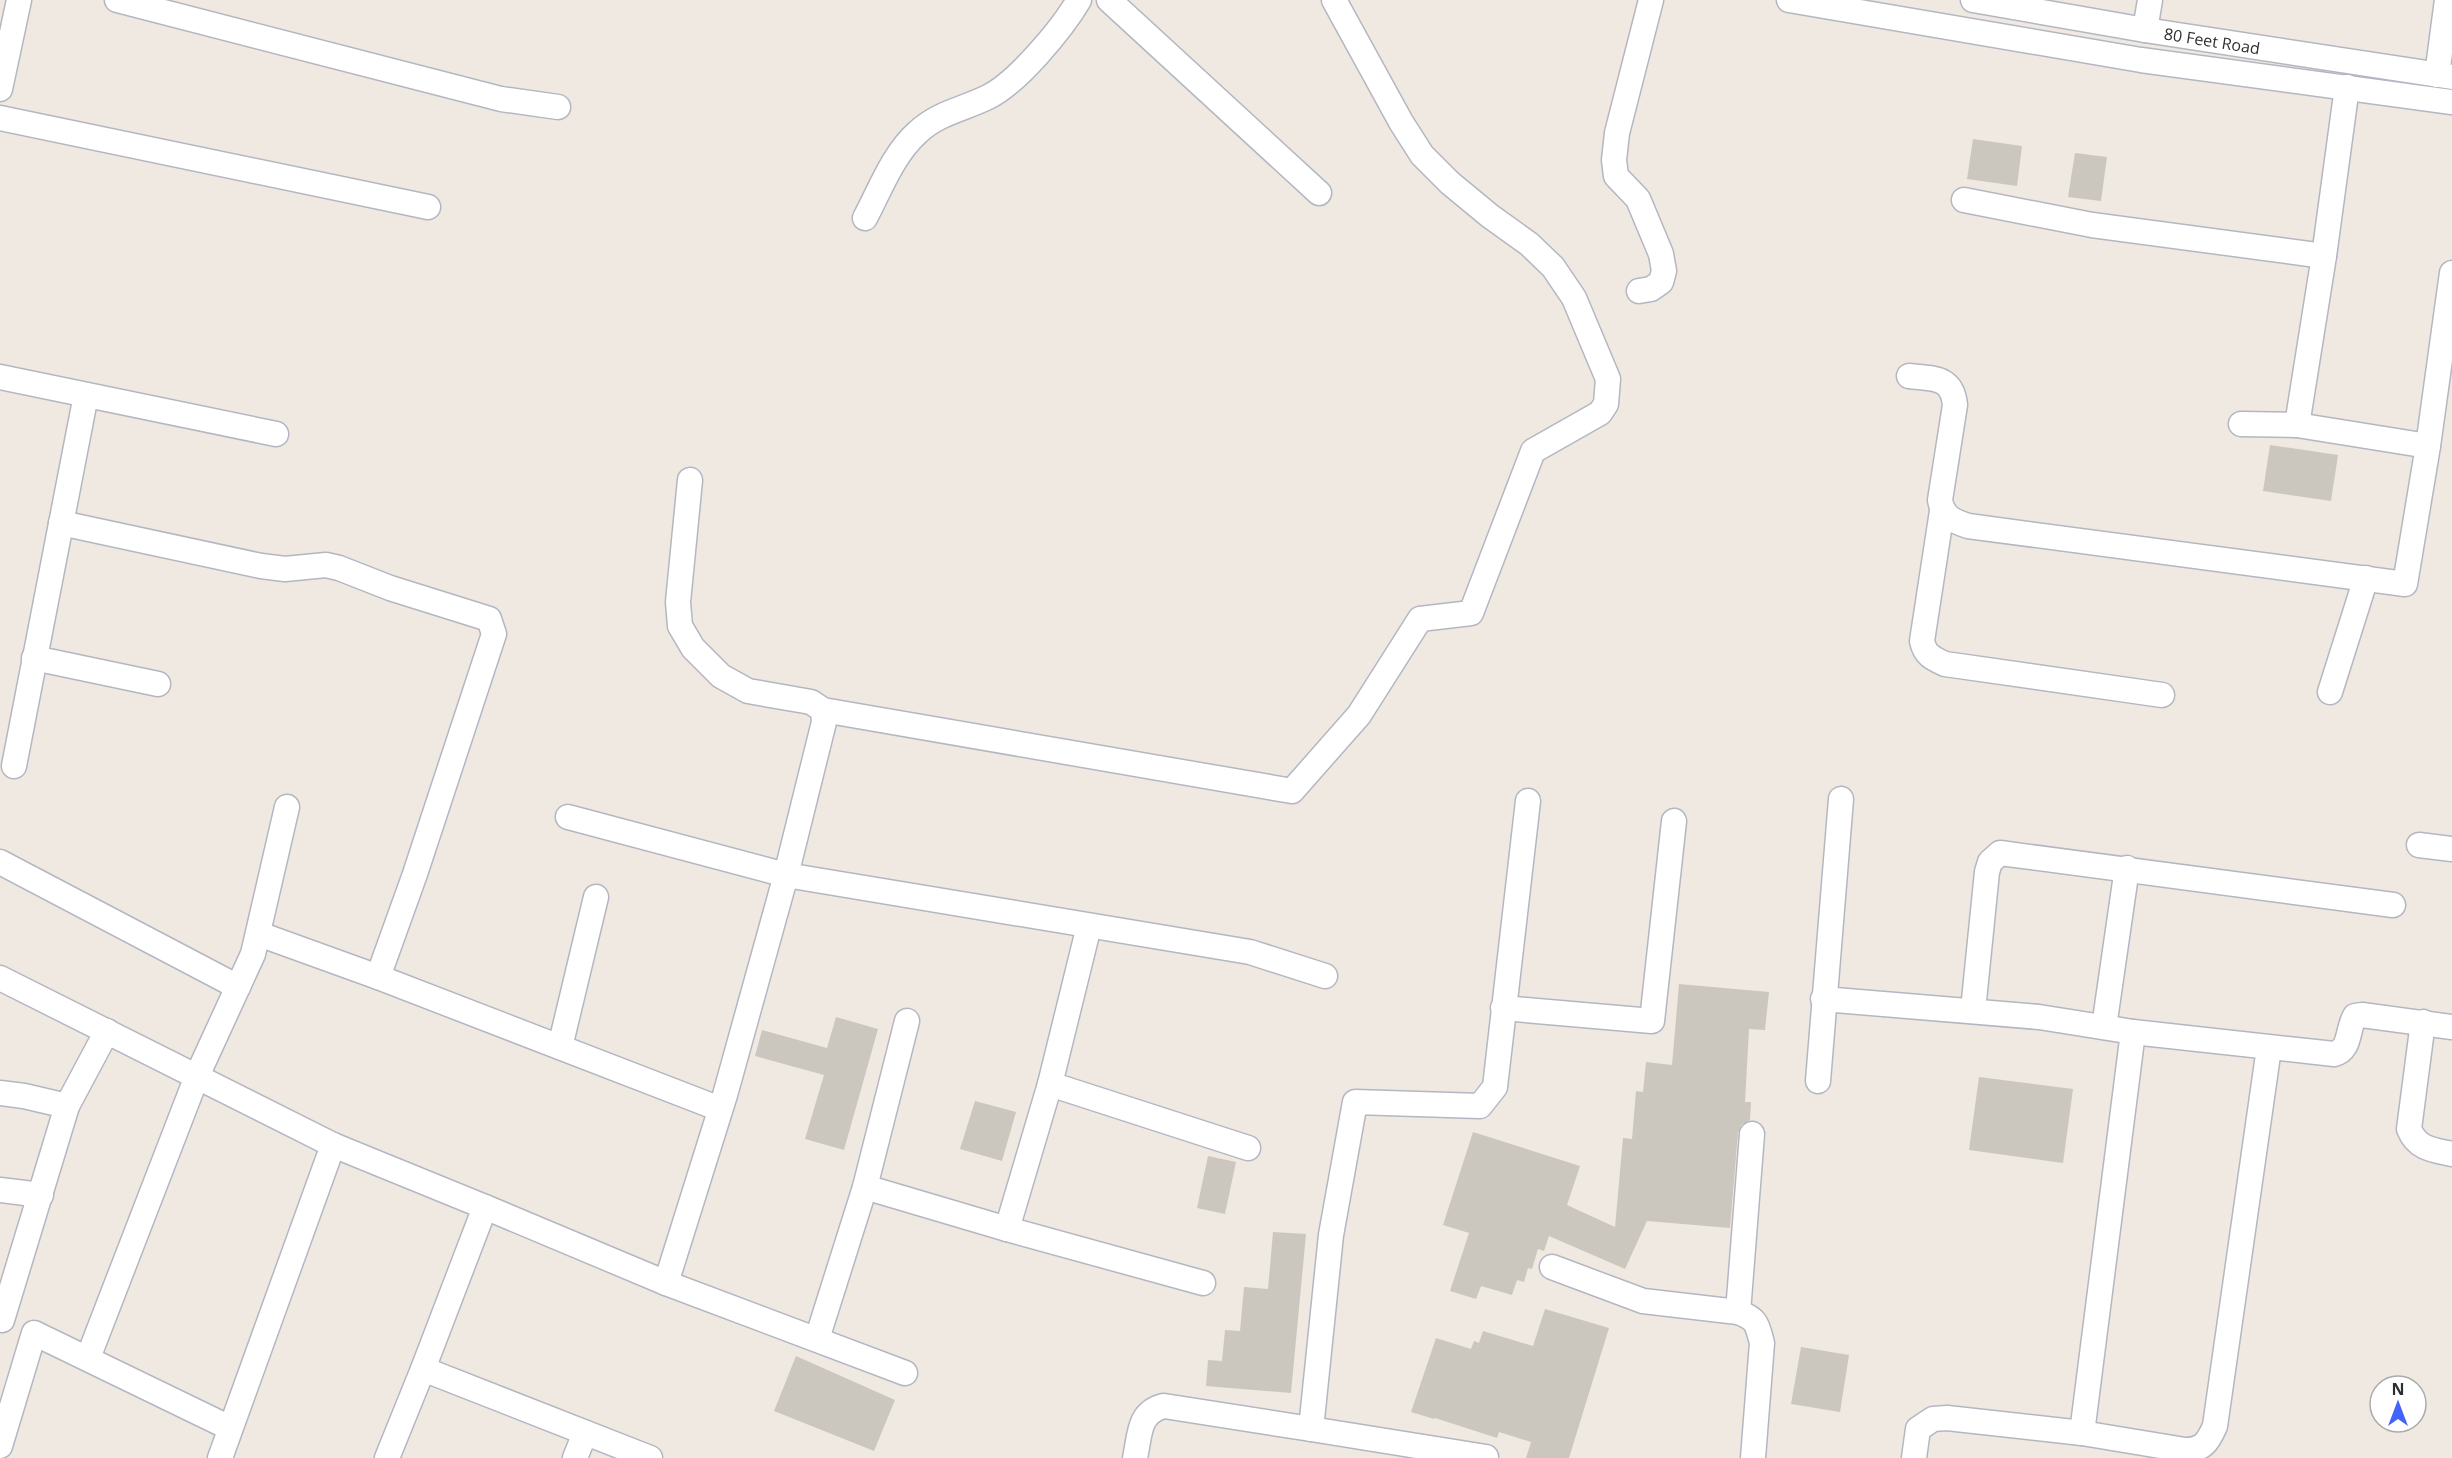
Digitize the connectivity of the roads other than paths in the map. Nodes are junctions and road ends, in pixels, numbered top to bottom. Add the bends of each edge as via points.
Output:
1 (19, 0) edge
2 (117, 0) edge
3 (1079, 0) edge
4 (1108, 0) edge
5 (1334, 0) edge
6 (1651, 0) edge
7 (1789, 0) edge
8 (1973, 0) edge
9 (1978, 0) edge
10 (2150, 0) edge
11 (2447, 0) edge
12 (2145, 30) junction
13 (2445, 76) edge
14 (2346, 87) junction
15 (0, 89) edge
16 (2452, 102) edge
17 (558, 107) dead end
18 (0, 118) edge
19 (1319, 193) dead end
20 (1964, 200) dead end
21 (428, 207) dead end
22 (865, 218) dead end
23 (2324, 256) junction
24 (2452, 273) edge
25 (1640, 291) dead end
26 (1909, 376) dead end
27 (0, 377) edge
28 (86, 395) junction
29 (2241, 424) dead end
30 (2297, 425) junction
31 (276, 434) dead end
32 (2428, 446) junction
33 (690, 480) dead end
34 (1942, 511) junction
35 (61, 523) junction
36 (2366, 578) junction
37 (34, 658) junction
38 (158, 684) dead end
39 (2330, 692) dead end
40 (2162, 695) dead end
41 (823, 710) junction
42 (14, 766) dead end
43 (1841, 799) dead end
44 (1528, 801) dead end
45 (287, 807) dead end
46 (568, 817) dead end
47 (1674, 821) dead end
48 (2419, 845) dead end
49 (2452, 849) edge
50 (0, 862) edge
51 (2127, 868) junction
52 (786, 875) junction
53 (596, 897) dead end
54 (2393, 905) dead end
55 (1089, 926) junction
56 (259, 934) junction
57 (1325, 976) dead end
58 (378, 977) junction
59 (0, 978) edge
60 (238, 987) junction
61 (1823, 999) junction
62 (1503, 1008) junction
63 (1973, 1010) junction
64 (907, 1021) dead end
65 (2423, 1023) junction
66 (2104, 1027) junction
67 (2452, 1027) edge
68 (106, 1031) junction
69 (2133, 1032) junction
70 (560, 1047) junction
71 (2270, 1048) junction
72 (197, 1076) junction
73 (1818, 1081) dead end
74 (1050, 1084) junction
75 (0, 1093) edge
76 (67, 1106) junction
77 (720, 1109) junction
78 (1752, 1134) dead end
79 (333, 1145) junction
80 (1248, 1148) dead end
81 (2452, 1154) edge
82 (865, 1187) junction
83 (0, 1190) edge
84 (41, 1195) junction
85 (485, 1207) junction
86 (1007, 1229) junction
87 (1551, 1267) dead end
88 (666, 1283) junction
89 (1203, 1283) dead end
90 (1738, 1312) junction
91 (1, 1320) edge
92 (34, 1334) junction
93 (817, 1339) junction
94 (88, 1358) junction
95 (423, 1369) junction
96 (905, 1373) dead end
97 (230, 1428) junction
98 (1311, 1429) junction
99 (585, 1433) junction
100 (2082, 1433) junction
101 (0, 1446) edge
102 (1486, 1457) edge
103 (220, 1458) edge
104 (387, 1458) edge
105 (575, 1458) edge
106 (650, 1458) edge
107 (1135, 1458) edge
108 (1754, 1458) edge
109 (1914, 1458) edge

1 - 15 street
2 - 17 street via 501,99
3 - 22 street via 1014,79 990,96 940,115 918,131 902,150
4 - 19 street
5 - 41 street via 1422,155 1450,183 1553,267 1574,298 1608,380 1606,404 1600,413 1533,451 1471,613 1420,619 1359,715 1292,791
6 - 25 street via 1617,133 1614,160 1616,176 1638,199 1663,262 1661,282
7 - 14 street via 2141,60
8 - 9 street, 80 Feet Road
9 - 12 street, 80 Feet Road
10 - 12 street
11 - 13 street
12 - 13 street, 80 Feet Road
14 - 16 street
14 - 23 street
18 - 21 street
20 - 23 street via 2092,225
23 - 30 street
24 - 32 street
26 - 34 street via 1947,383 1954,393 1940,500
27 - 28 street
28 - 31 street
28 - 35 street
29 - 30 street
30 - 32 street
32 - 36 street via 2405,584
33 - 41 street via 678,603 680,626 693,648 721,676 748,691 811,702
34 - 36 street via 1953,521 1968,526
34 - 40 street via 1922,641 1924,652 1945,664
35 - 37 street
35 - 58 street via 261,566 285,569 326,565 489,619 494,634
36 - 39 street
37 - 38 street
37 - 42 street
41 - 52 street via 825,722
43 - 61 street
44 - 62 street
45 - 56 street
46 - 52 street
47 - 62 street via 1652,1021
48 - 49 street
50 - 60 street
51 - 54 street
51 - 63 street via 2008,853 1995,856 1987,872
51 - 66 street
52 - 55 street
52 - 77 street
53 - 70 street
55 - 57 street via 1250,952
55 - 74 street
56 - 58 street
56 - 60 street
58 - 70 street
59 - 68 street
60 - 72 street
61 - 63 street
61 - 73 street
62 - 98 street via 1495,1087 1480,1106 1355,1102 1331,1235
63 - 66 street
64 - 82 street
65 - 67 street
65 - 71 street via 2355,1016 2340,1052
65 - 81 street via 2409,1129 2414,1141 2426,1148
66 - 69 street
68 - 72 street
68 - 76 street
69 - 71 street
69 - 100 street
70 - 77 street
71 - 100 street via 2215,1426 2210,1438 2195,1450 2185,1450
72 - 79 street
72 - 94 street
74 - 80 street
74 - 86 street
75 - 76 street
76 - 84 street
77 - 88 street
78 - 90 street
79 - 85 street
79 - 97 street
82 - 86 street
82 - 93 street
83 - 84 street
84 - 91 street
85 - 88 street
85 - 95 street
86 - 89 street
87 - 90 street via 1643,1301
88 - 93 street
90 - 108 street via 1752,1317 1762,1343
91 - 92 street
92 - 94 street
92 - 101 street
93 - 96 street
94 - 97 street
95 - 99 street
95 - 104 street
97 - 103 street
98 - 102 street
98 - 107 street via 1164,1406 1145,1415
99 - 105 street
99 - 106 street
100 - 109 street via 1933,1419 1918,1429

